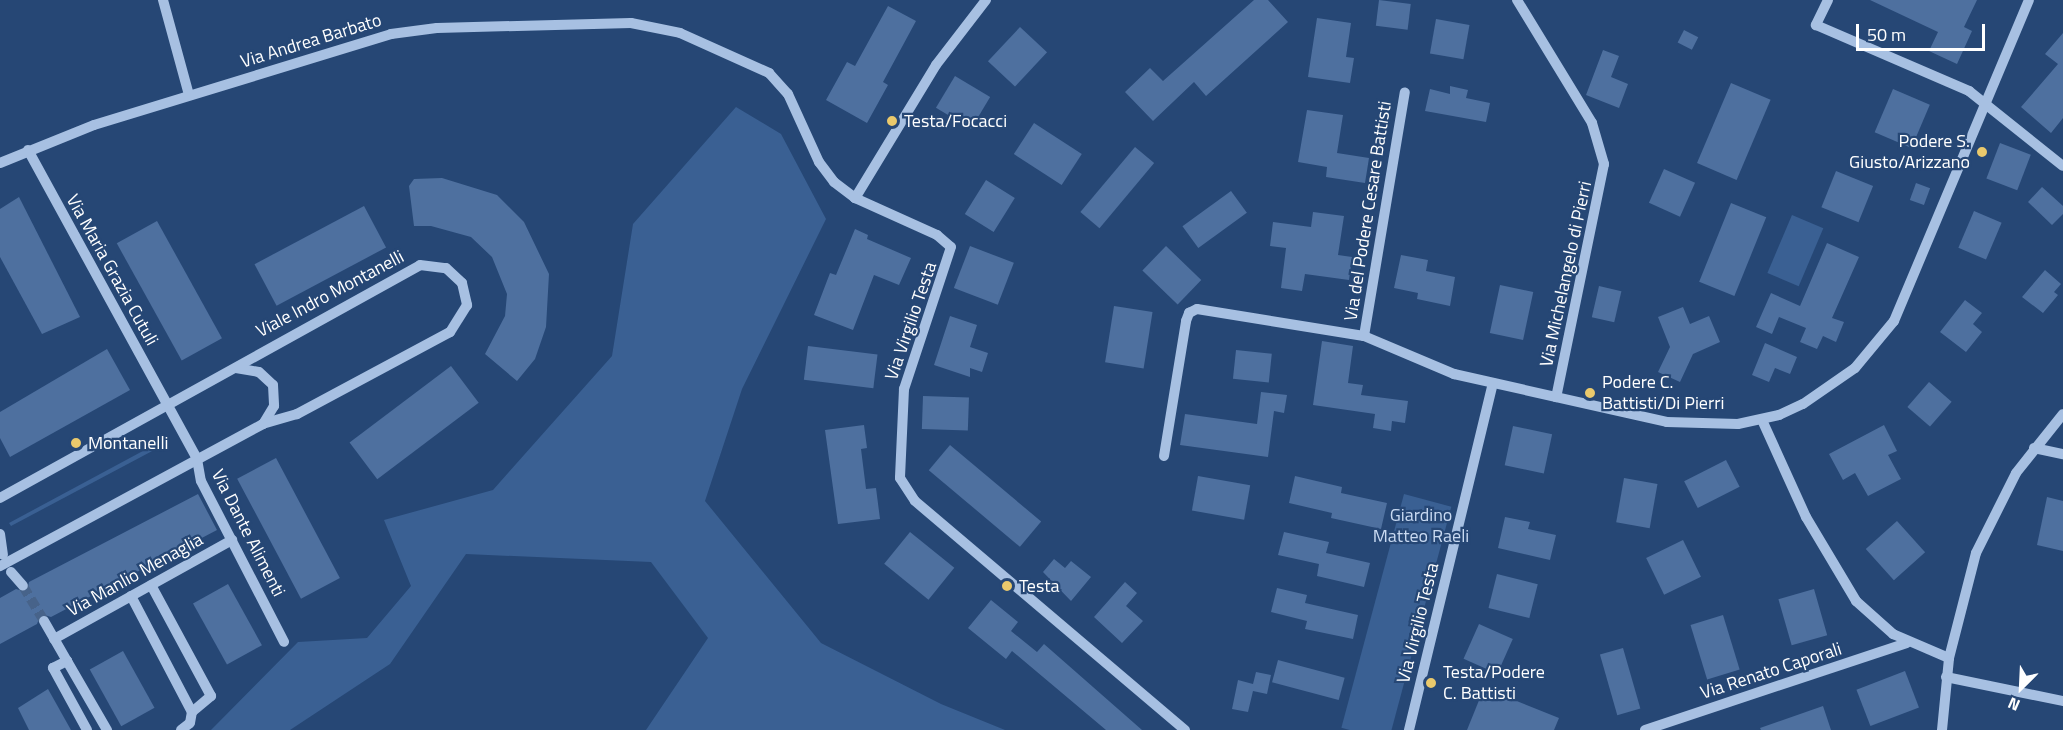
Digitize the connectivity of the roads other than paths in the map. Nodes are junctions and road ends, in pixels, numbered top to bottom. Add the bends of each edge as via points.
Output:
1 (163, 0) edge
2 (986, 0) edge
3 (1517, 0) edge
4 (1828, 0) edge
5 (2029, 0) edge
6 (1405, 92) dead end
7 (189, 95) junction
8 (1987, 102) junction
9 (28, 150) junction
10 (0, 163) edge
11 (2063, 166) edge
12 (855, 198) junction
13 (1364, 336) junction
14 (236, 368) junction
15 (1493, 383) junction
16 (1556, 397) junction
17 (168, 407) junction
18 (2063, 414) edge
19 (1762, 420) junction
20 (263, 424) junction
21 (2034, 448) junction
22 (2063, 454) edge
23 (1164, 456) dead end
24 (197, 459) junction
25 (0, 498) edge
26 (0, 534) edge
27 (232, 540) junction
28 (0, 553) edge
29 (0, 566) edge
30 (11, 572) dead end
31 (23, 585) tunnel mouth
32 (152, 585) junction
33 (131, 596) junction
34 (44, 621) tunnel mouth
35 (54, 639) junction
36 (285, 642) dead end
37 (1907, 643) junction
38 (1949, 658) junction
39 (67, 661) junction
40 (1947, 677) junction
41 (2063, 701) edge
42 (192, 712) junction
43 (97, 713) junction
44 (85, 725) edge
45 (107, 730) edge
46 (181, 730) edge
47 (1185, 730) edge
48 (1409, 730) edge
49 (1646, 730) edge
50 (1942, 730) edge

1 - 7 street
2 - 12 street via 936,65
3 - 16 street, Via Michelangelo di Pierri via 1592,123 1604,164
4 - 8 street via 1816,25 1935,75
5 - 8 street, Via del Podere Cesare Battisti
6 - 13 street, Via del Podere Cesare Battisti
7 - 9 street, Via Andrea Barbato
7 - 12 street, Via Andrea Barbato via 411,30 612,22 654,25 749,62 777,79 789,94 819,162 834,182
8 - 11 street
8 - 19 street, Via del Podere Cesare Battisti via 1902,306 1881,342 1832,387 1795,408
9 - 10 street, Via Andrea Barbato
9 - 17 street, Via Maria Grazia Cutuli
12 - 47 street, Via Virgilio Testa via 937,235 951,247 904,389 899,465 907,492
13 - 15 street, Via del Podere Cesare Battisti via 1432,368
13 - 23 street, Via del Podere Cesare Battisti via 1192,311 1186,321
14 - 17 street, Viale Indro Montanelli
14 - 20 street via 259,372 273,385 274,406
14 - 20 street, Viale Indro Montanelli via 265,347 420,265 446,268 462,283 467,305 450,332 297,414
15 - 16 street, Via del Podere Cesare Battisti
15 - 48 street, Via Virgilio Testa
16 - 19 street, Via del Podere Cesare Battisti via 1689,424 1727,425
17 - 24 street, Via Dante Alimenti
17 - 25 street, Viale Indro Montanelli
18 - 21 street
19 - 37 street via 1806,517 1847,588 1874,620
20 - 24 street, Viale Indro Montanelli
21 - 22 street
21 - 38 street via 2002,496 1976,553
24 - 27 street, Via Dante Alimenti via 201,481
24 - 29 street, Viale Indro Montanelli
26 - 28 street via 3,555
27 - 32 street, Via Manlio Menaglia
27 - 36 street, Via Dante Alimenti
30 - 31 street
32 - 33 street, Via Manlio Menaglia
32 - 42 street via 211,696
33 - 35 street, Via Manlio Menaglia
33 - 42 street
34 - 35 street
35 - 39 street
37 - 38 street
37 - 49 street, Via Renato Caporali
38 - 40 street
39 - 43 street
39 - 44 street via 52,668
40 - 41 street
40 - 50 street
42 - 46 street via 190,723
43 - 44 street
43 - 45 street

